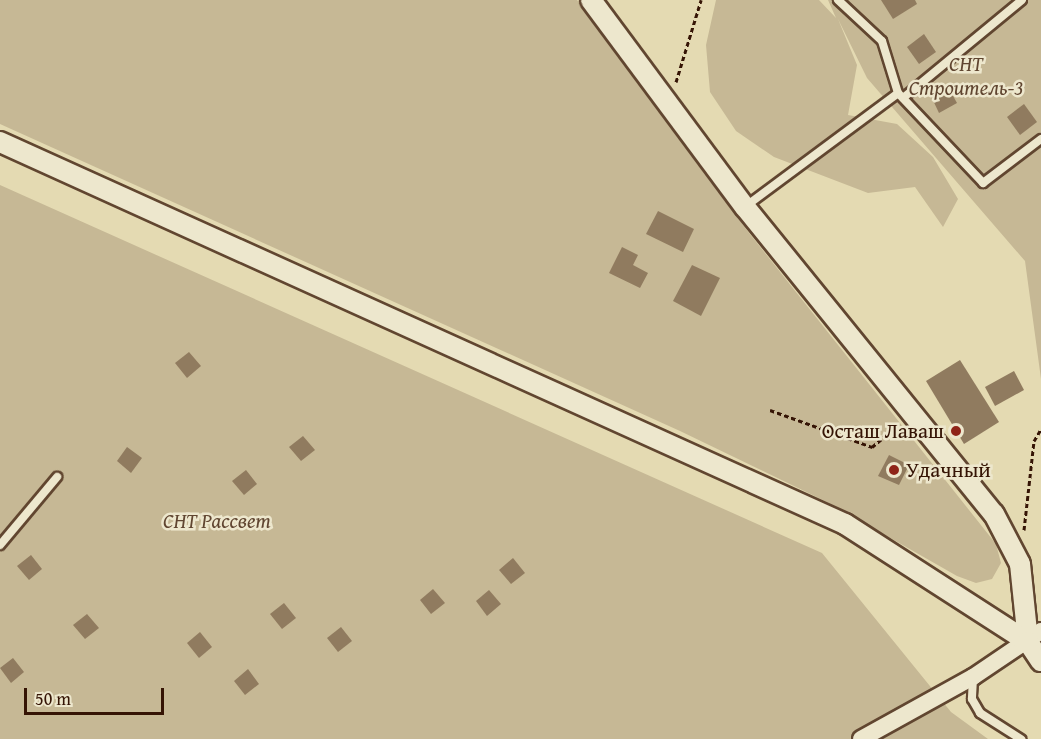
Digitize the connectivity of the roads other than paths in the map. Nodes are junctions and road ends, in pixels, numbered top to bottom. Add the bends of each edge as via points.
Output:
1 (591, 0) edge
2 (838, 0) edge
3 (1022, 0) edge
4 (900, 95) junction
5 (1041, 139) edge
6 (0, 142) edge
7 (745, 207) junction
8 (57, 477) dead end
9 (0, 545) edge
10 (1034, 636) edge
11 (1041, 661) edge
12 (973, 677) junction
13 (861, 739) edge
14 (1021, 739) edge

1 - 7 street
2 - 4 lane via 882,41
3 - 4 lane
4 - 5 lane via 983,183
4 - 7 lane
6 - 10 street via 845,524
7 - 10 street via 994,514 1020,564
8 - 9 lane
10 - 11 street
10 - 12 street
12 - 13 street
12 - 14 lane via 972,699 980,713

